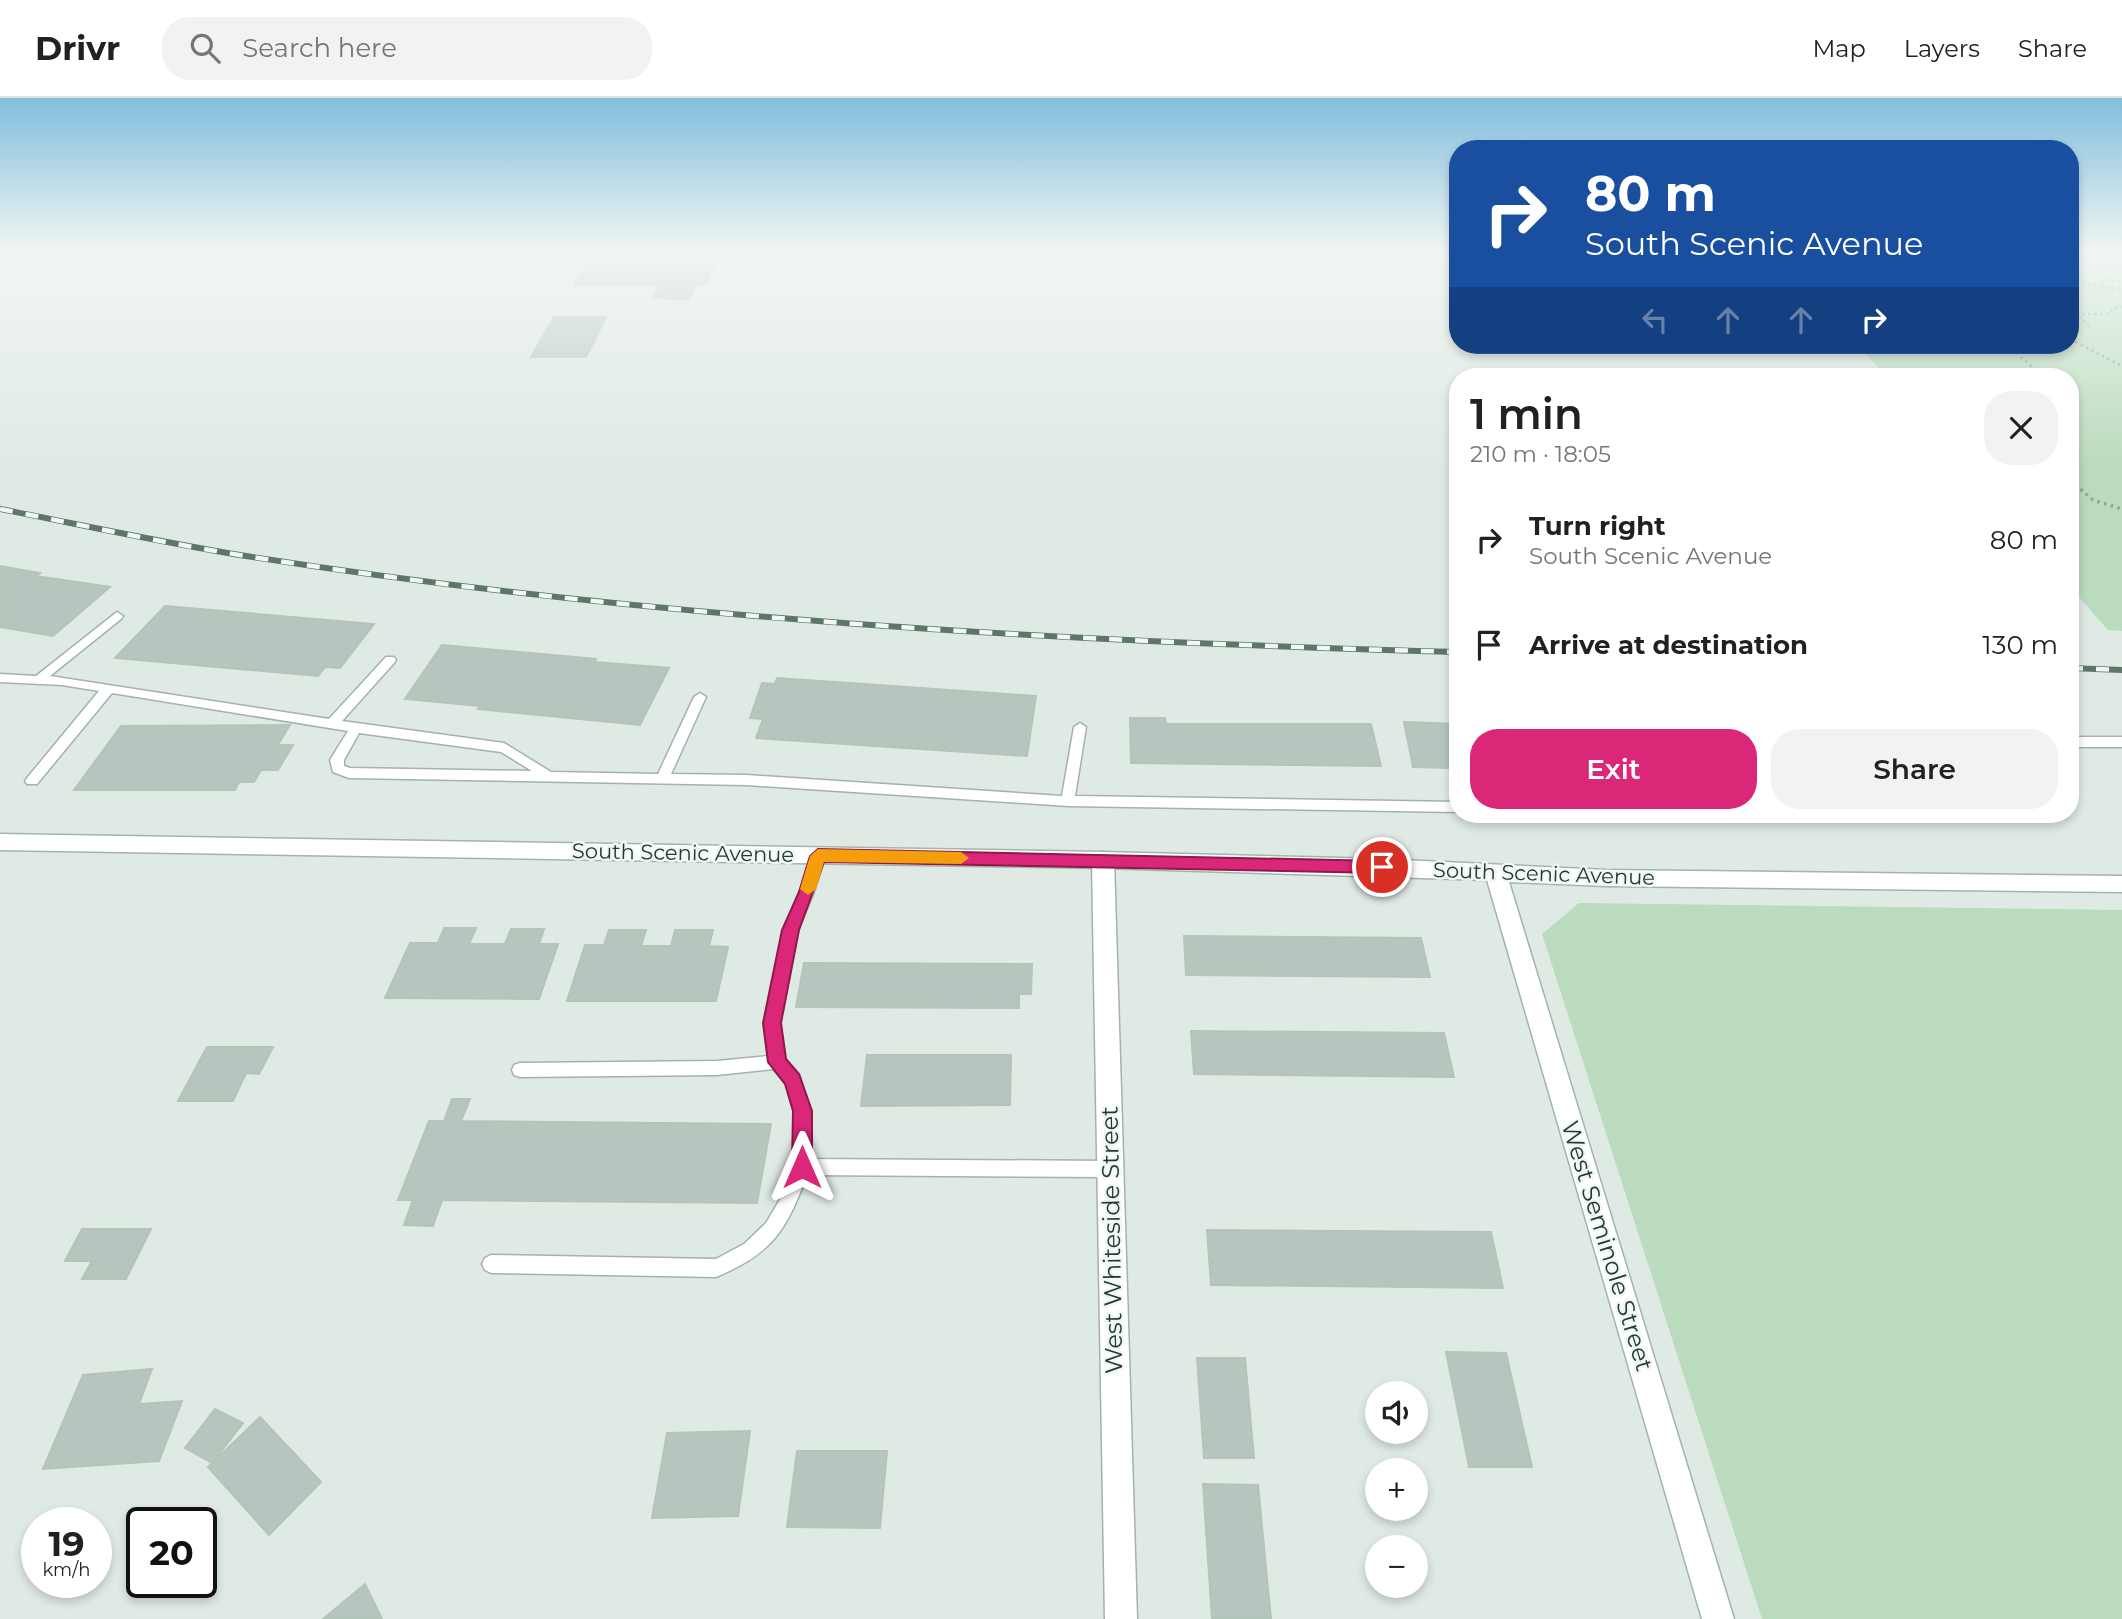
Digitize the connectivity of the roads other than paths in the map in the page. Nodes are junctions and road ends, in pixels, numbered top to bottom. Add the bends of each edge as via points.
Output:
1 (117, 616) dead end
2 (390, 660) dead end
3 (0, 678) edge
4 (38, 680) junction
5 (109, 688) junction
6 (700, 697) dead end
7 (332, 724) junction
8 (356, 727) junction
9 (1080, 727) dead end
10 (2079, 742) edge
11 (2122, 742) edge
12 (547, 775) junction
13 (663, 778) junction
14 (32, 781) dead end
15 (1068, 801) junction
16 (1449, 807) edge
17 (0, 842) edge
18 (818, 856) junction
19 (1103, 860) junction
20 (1496, 874) junction
21 (2122, 884) edge
22 (778, 1062) junction
23 (520, 1070) dead end
24 (802, 1167) junction
25 (1110, 1169) junction
26 (491, 1264) dead end
27 (1121, 1619) edge
28 (1718, 1619) edge

1 - 4 lane
2 - 7 lane
3 - 4 lane
4 - 5 lane
5 - 7 lane
5 - 14 lane
6 - 13 lane
7 - 8 lane
8 - 12 lane via 503,748
8 - 12 lane via 337,760 338,769 349,773
9 - 15 lane
10 - 11 lane
12 - 13 lane
13 - 15 lane
15 - 16 lane
17 - 18 main road, South Scenic Avenue
18 - 19 main road, South Scenic Avenue
18 - 22 lane via 790,930 772,1023
19 - 20 main road, South Scenic Avenue
19 - 25 main road, West Whiteside Street
20 - 21 main road, South Scenic Avenue
20 - 28 main road, West Seminole Street
22 - 23 lane via 717,1068
22 - 24 lane via 793,1080 802,1111
24 - 25 lane
24 - 26 lane via 787,1208 767,1237 744,1258 716,1268
25 - 27 main road, West Whiteside Street

